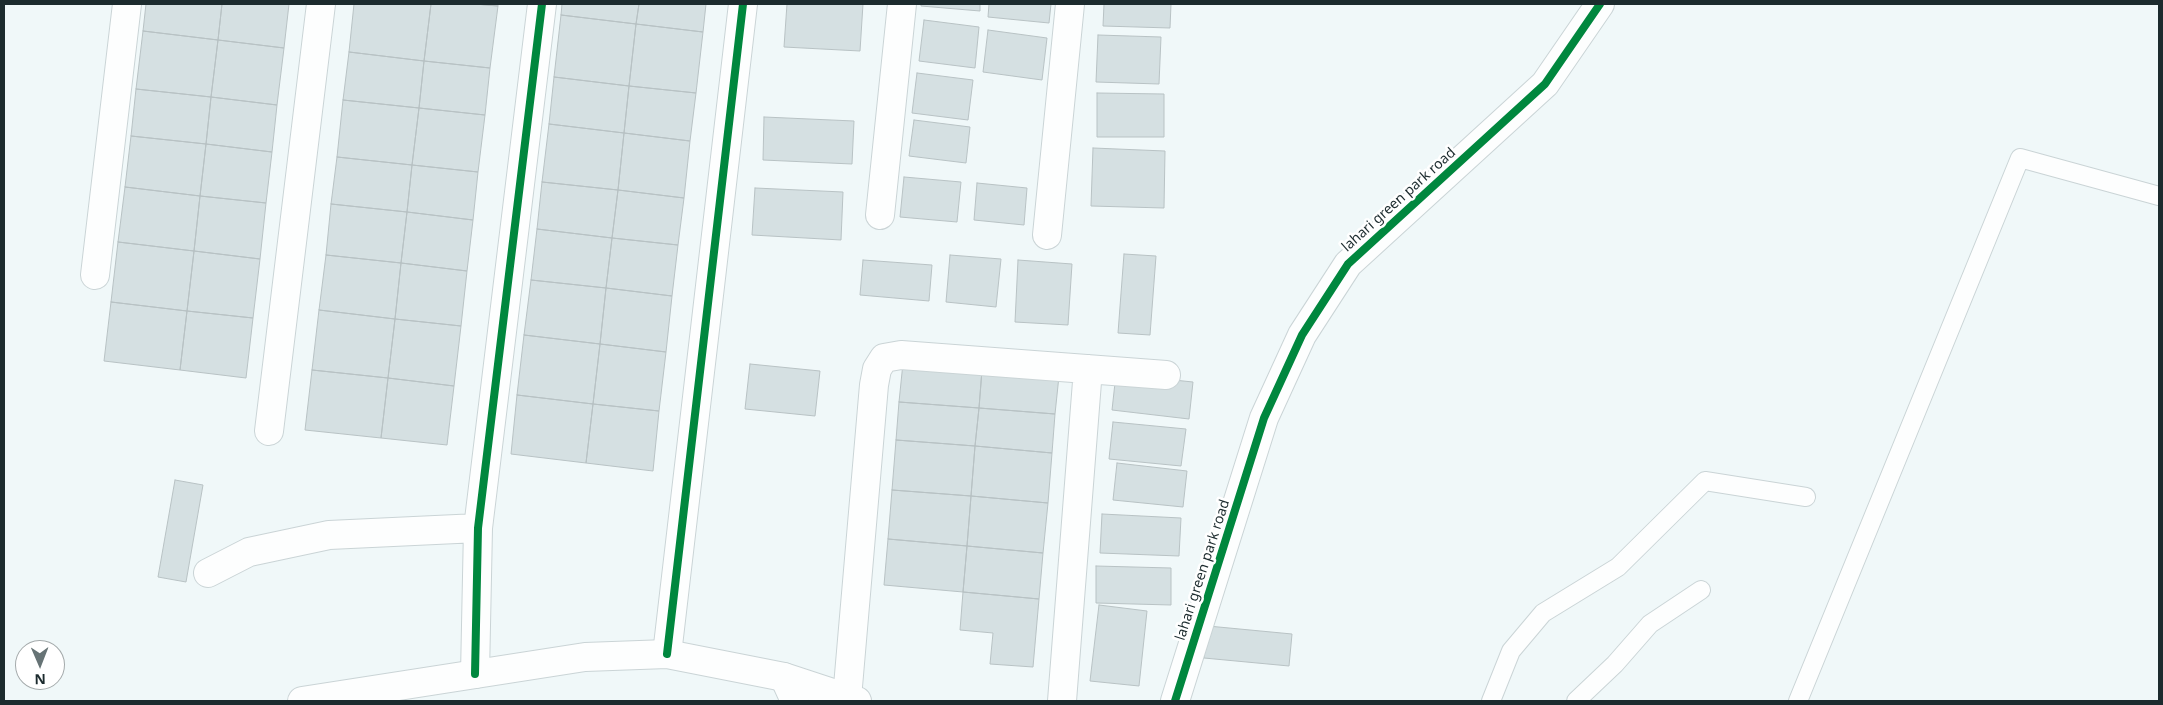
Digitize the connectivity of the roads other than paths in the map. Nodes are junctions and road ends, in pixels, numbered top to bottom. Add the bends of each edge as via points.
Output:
1 (128, 4) edge
2 (321, 4) edge
3 (542, 4) edge
4 (743, 4) edge
5 (902, 4) edge
6 (1070, 4) edge
7 (1600, 4) edge
8 (2159, 196) edge
9 (880, 215) dead end
10 (1047, 235) dead end
11 (95, 275) dead end
12 (1088, 369) junction
13 (1166, 375) dead end
14 (269, 431) dead end
15 (1806, 497) dead end
16 (478, 528) junction
17 (208, 573) dead end
18 (1702, 590) dead end
19 (668, 654) junction
20 (476, 674) junction
21 (784, 676) junction
22 (852, 699) edge
23 (302, 701) edge
24 (795, 701) edge
25 (1062, 701) edge
26 (1175, 701) edge
27 (1491, 701) edge
28 (1576, 701) edge
29 (1798, 701) edge

1 - 11 street
2 - 14 street
3 - 16 street
4 - 19 street
5 - 9 street
6 - 10 street
7 - 26 street, lahari green park road via 1545,84 1348,264 1302,335 1264,418
8 - 29 lane via 2020,158
12 - 13 street
12 - 22 street via 901,355 884,358 877,369 874,385
12 - 25 street
15 - 27 lane via 1705,481 1618,567 1543,613 1511,651
16 - 17 street via 329,535 249,552
16 - 20 street
18 - 28 lane via 1650,624
19 - 20 street via 585,657
19 - 21 street
20 - 23 street
21 - 22 street
21 - 24 street

